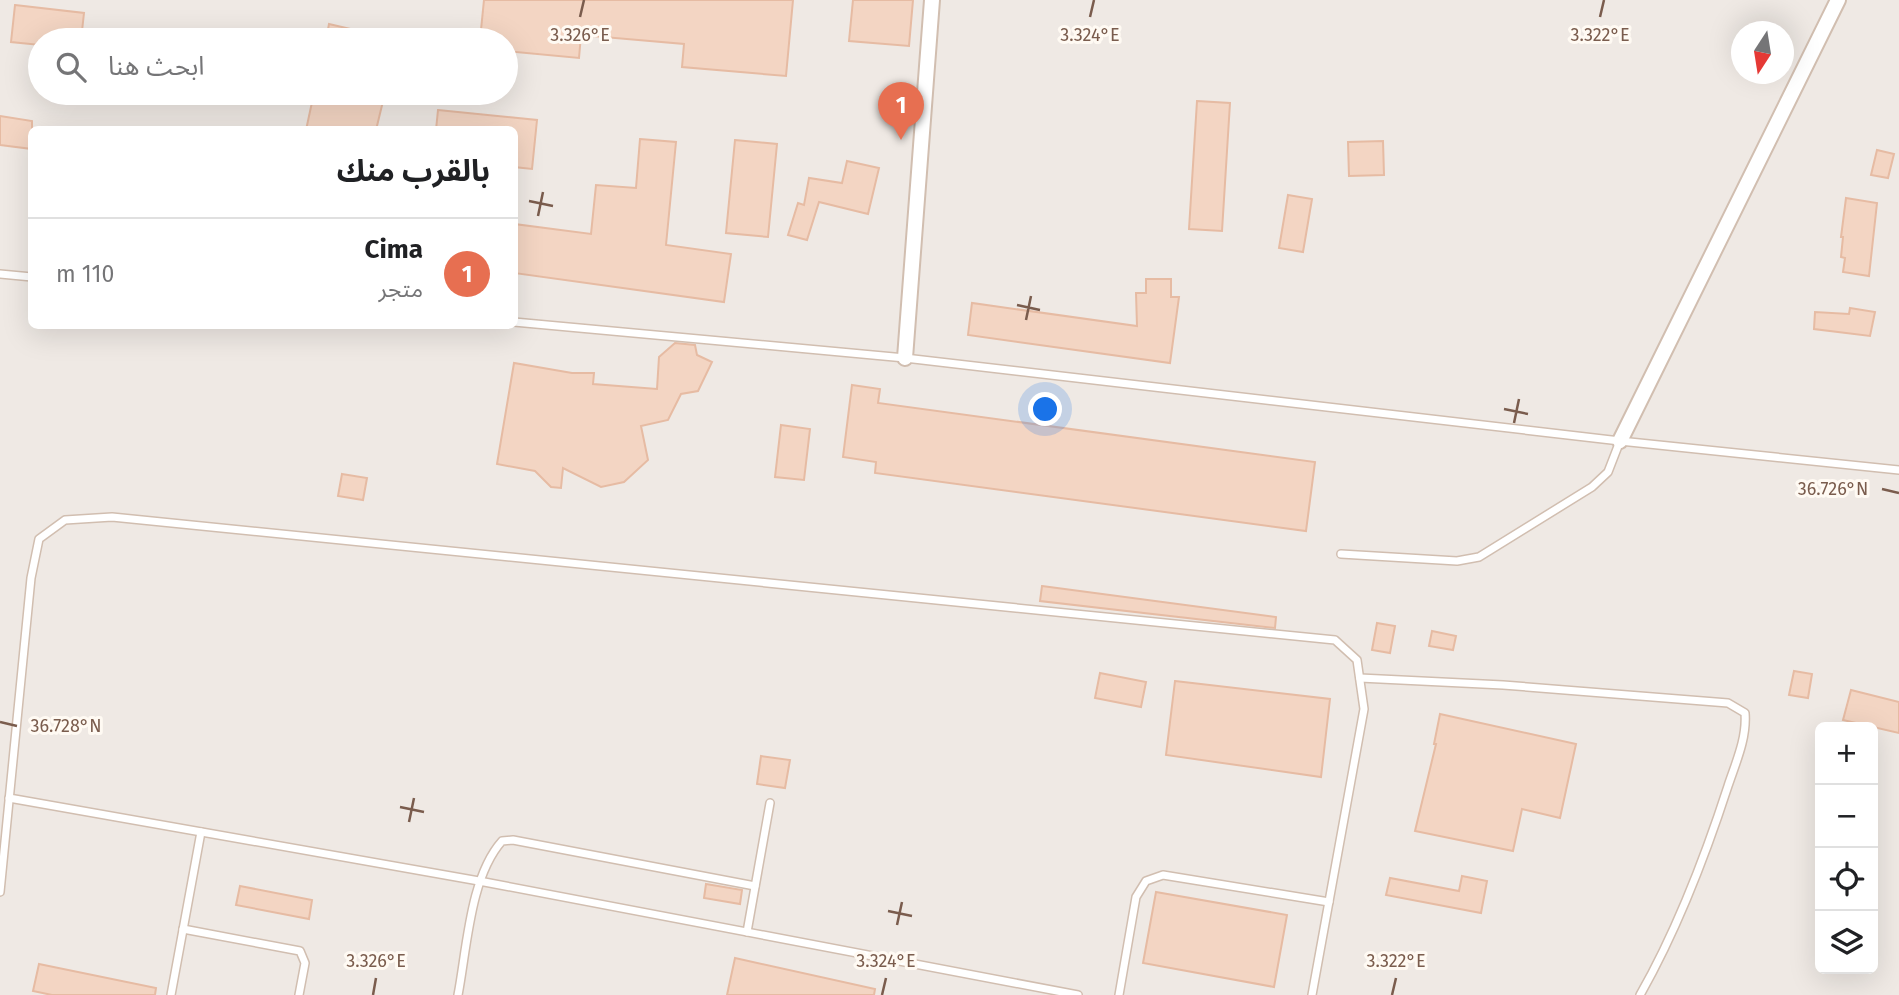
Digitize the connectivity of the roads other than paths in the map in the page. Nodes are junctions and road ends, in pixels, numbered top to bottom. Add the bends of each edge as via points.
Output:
1 (932, 0) edge
2 (1838, 0) edge
3 (0, 274) edge
4 (28, 276) edge
5 (518, 321) edge
6 (905, 358) junction
7 (1620, 441) junction
8 (1899, 470) edge
9 (1341, 554) dead end
10 (1360, 678) junction
11 (9, 798) junction
12 (770, 803) dead end
13 (201, 832) junction
14 (479, 881) junction
15 (755, 886) junction
16 (0, 892) edge
17 (1329, 902) junction
18 (183, 929) junction
19 (747, 932) junction
20 (171, 995) edge
21 (299, 995) edge
22 (458, 995) edge
23 (1078, 995) edge
24 (1119, 995) edge
25 (1312, 995) edge
26 (1640, 995) edge

1 - 6 street
2 - 7 street
3 - 4 lane
5 - 6 lane
6 - 7 lane
7 - 8 lane
7 - 9 lane via 1608,472 1592,486 1479,557 1457,561
10 - 11 lane via 1357,660 1335,640 112,517 65,520 39,539 31,578
10 - 17 lane via 1364,709
10 - 26 lane via 1728,703 1745,713 1746,730 1717,819 1663,954
11 - 13 lane
11 - 16 lane
12 - 15 lane
13 - 14 lane
13 - 18 lane
14 - 15 lane via 491,853 502,841 513,840
14 - 19 lane
14 - 22 lane
15 - 19 lane
17 - 24 lane via 1163,875 1146,881 1136,897
17 - 25 lane
18 - 20 lane
18 - 21 lane via 300,951 305,963
19 - 23 lane

